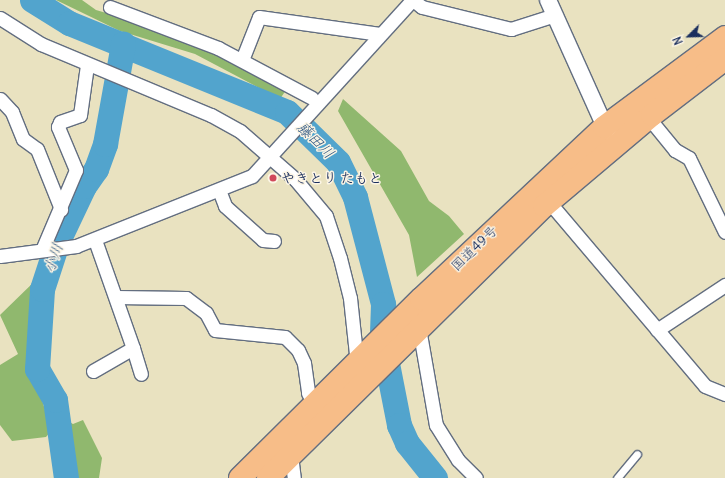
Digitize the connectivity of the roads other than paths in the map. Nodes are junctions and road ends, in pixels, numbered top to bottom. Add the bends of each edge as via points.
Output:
1 (119, 0) edge
2 (412, 0) edge
3 (548, 0) edge
4 (555, 15) junction
5 (0, 18) edge
6 (380, 34) junction
7 (725, 37) edge
8 (725, 59) edge
9 (242, 60) junction
10 (87, 65) junction
11 (0, 99) edge
12 (316, 101) junction
13 (648, 117) junction
14 (604, 127) junction
15 (616, 145) junction
16 (270, 160) junction
17 (219, 190) junction
18 (549, 202) junction
19 (61, 209) junction
20 (725, 232) edge
21 (95, 240) junction
22 (274, 241) dead end
23 (45, 250) junction
24 (0, 256) edge
25 (725, 285) edge
26 (116, 297) junction
27 (415, 322) junction
28 (657, 330) junction
29 (133, 348) junction
30 (362, 368) junction
31 (93, 372) dead end
32 (141, 374) dead end
33 (725, 394) edge
34 (315, 406) junction
35 (637, 454) dead end
36 (291, 455) junction
37 (240, 478) edge
38 (268, 478) edge
39 (294, 478) edge
40 (476, 478) edge
41 (617, 478) edge

1 - 9 street via 110,7
2 - 4 street via 422,7 511,29
2 - 6 street
3 - 4 street
4 - 14 street
5 - 10 street via 41,44
6 - 9 street via 260,17
6 - 12 street
7 - 14 highway, 国道49号
8 - 13 highway, 国道49号
9 - 12 street
10 - 16 street via 212,115 240,131
10 - 19 street via 80,115 60,122 58,127 76,170
11 - 19 street via 12,112 23,139 37,149
12 - 16 street
13 - 15 highway, 国道49号
13 - 20 street via 675,150 689,158
14 - 15 street
14 - 27 highway, 国道49号
15 - 18 highway, 国道49号
16 - 17 street via 252,176
16 - 30 street via 296,179 326,216 349,292
17 - 21 street
17 - 22 street via 225,206 263,240
18 - 27 highway, 国道49号
18 - 28 street
19 - 23 street
21 - 23 street via 62,249
21 - 26 street
23 - 24 street
25 - 28 street
26 - 29 street
26 - 34 street via 186,298 206,312 215,330 285,338 298,350 304,363 308,393
27 - 30 highway, 国道49号
27 - 40 street via 436,425 458,460
28 - 33 street via 705,386
29 - 31 street
29 - 32 street
30 - 34 highway, 国道49号
30 - 36 highway, 国道49号
34 - 37 highway, 国道49号
35 - 41 lane
36 - 38 highway, 国道49号
36 - 39 street

